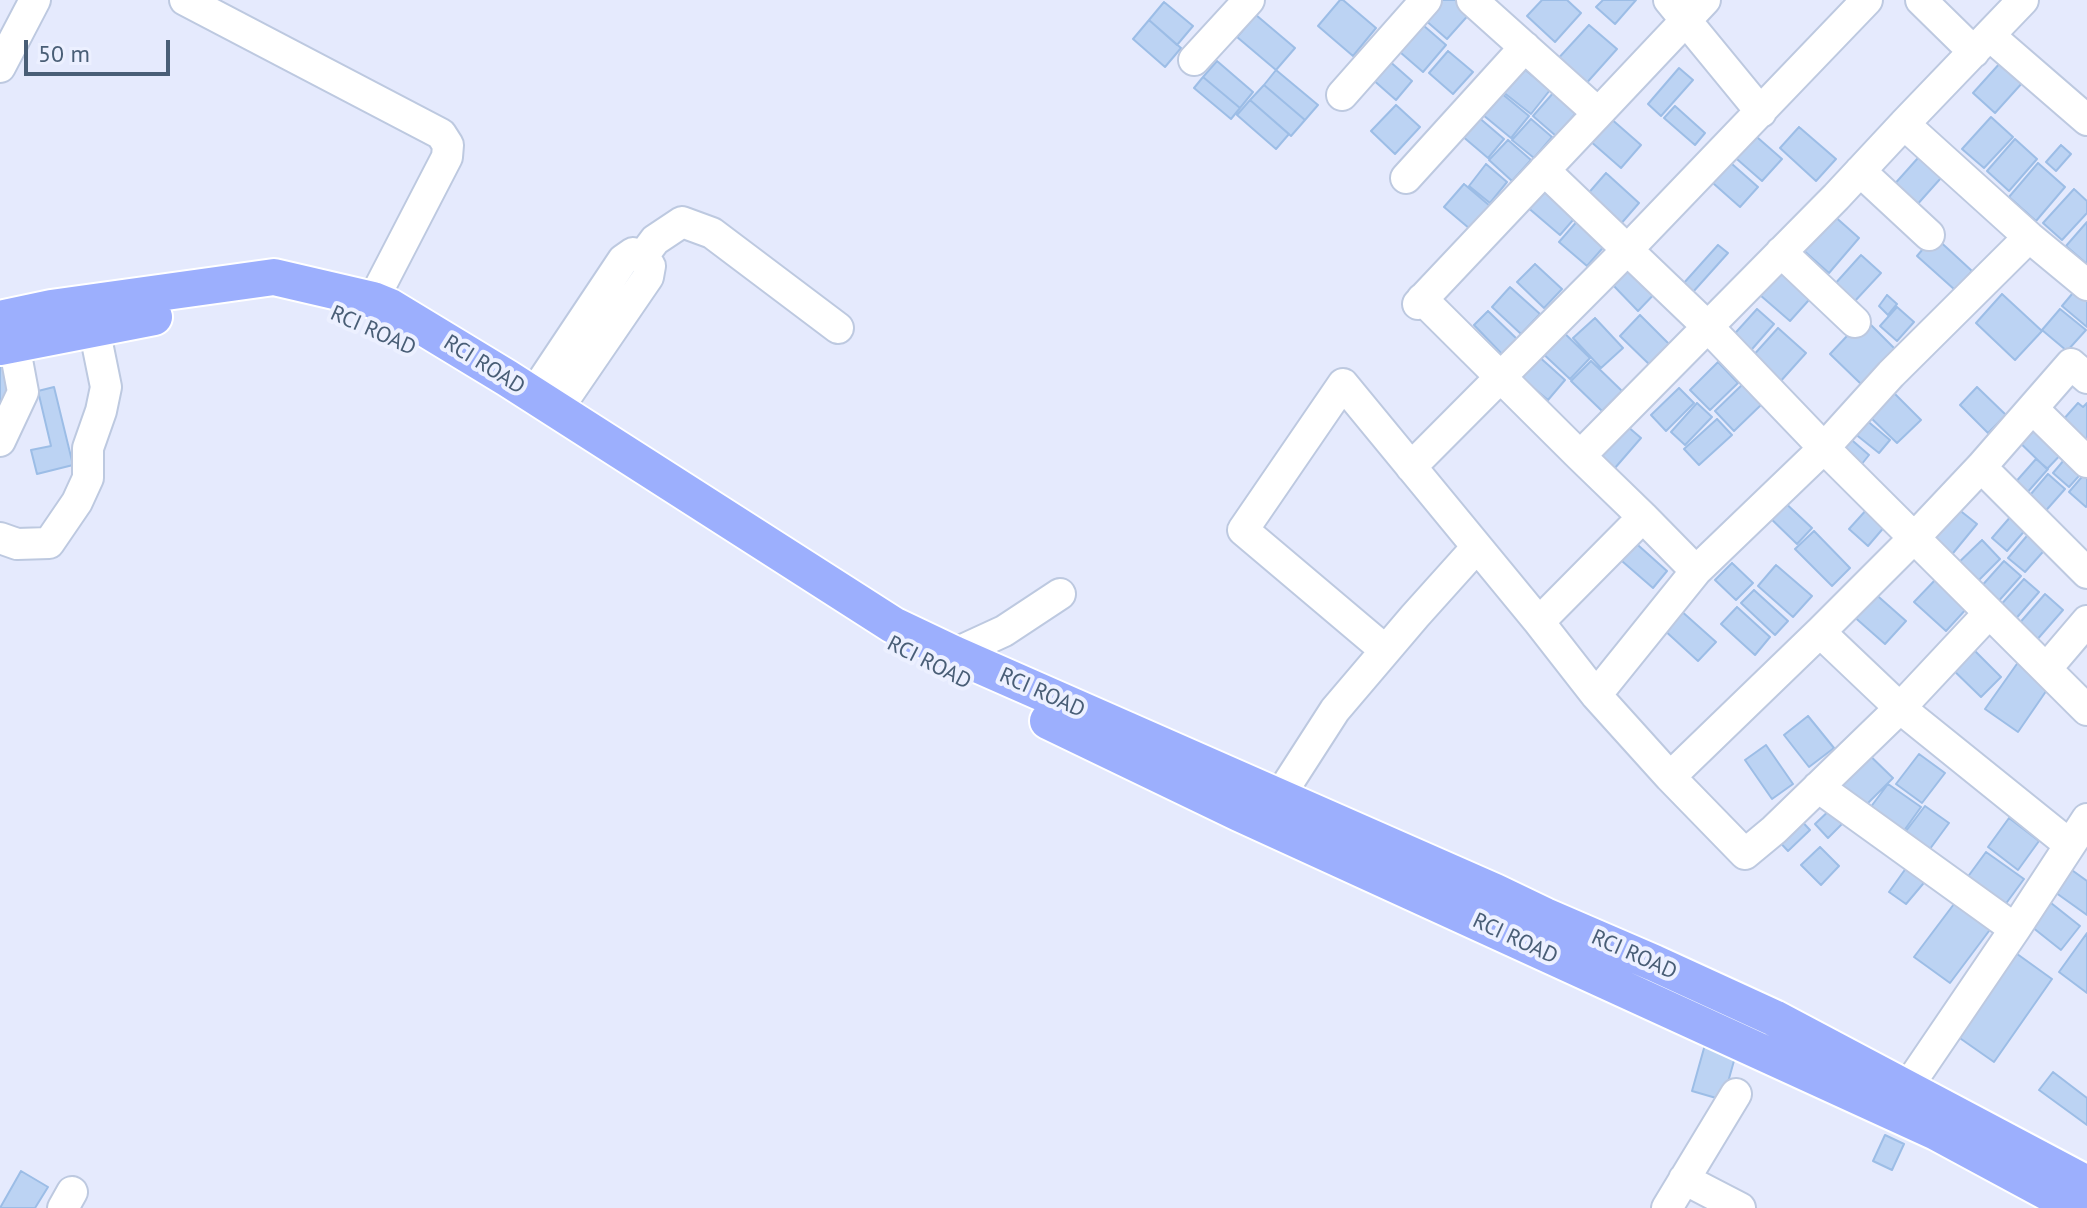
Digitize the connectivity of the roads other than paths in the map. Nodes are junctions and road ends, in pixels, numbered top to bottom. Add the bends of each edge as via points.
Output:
1 (35, 0) edge
2 (185, 0) edge
3 (1249, 0) edge
4 (1426, 0) edge
5 (1472, 0) edge
6 (1867, 0) edge
7 (1921, 0) edge
8 (2023, 0) edge
9 (1686, 7) edge
10 (1982, 44) junction
11 (1525, 47) junction
12 (1194, 60) dead end
13 (0, 67) edge
14 (1342, 95) dead end
15 (1761, 112) junction
16 (1598, 113) junction
17 (2087, 120) edge
18 (1904, 124) junction
19 (1544, 170) junction
20 (1860, 171) junction
21 (1406, 178) dead end
22 (1929, 235) dead end
23 (2029, 237) junction
24 (1628, 249) junction
25 (1781, 252) junction
26 (2087, 285) edge
27 (373, 300) junction
28 (1855, 322) dead end
29 (1708, 327) junction
30 (94, 328) junction
31 (838, 328) dead end
32 (5, 337) edge
33 (2082, 363) edge
34 (1502, 377) junction
35 (545, 402) junction
36 (2033, 409) junction
37 (0, 441) edge
38 (1824, 448) junction
39 (1580, 456) junction
40 (2087, 462) edge
41 (1411, 467) junction
42 (1981, 467) junction
43 (701, 516) junction
44 (1643, 517) junction
45 (0, 538) edge
46 (1914, 538) junction
47 (1477, 547) junction
48 (1696, 571) junction
49 (2087, 573) edge
50 (1060, 594) dead end
51 (1989, 613) junction
52 (2087, 621) edge
53 (1539, 622) junction
54 (1820, 632) junction
55 (1385, 650) junction
56 (954, 654) junction
57 (2046, 669) junction
58 (1596, 695) junction
59 (1900, 708) junction
60 (2087, 710) edge
61 (1670, 777) junction
62 (1818, 787) junction
63 (1279, 797) junction
64 (2087, 819) edge
65 (2070, 845) junction
66 (1356, 849) junction
67 (2015, 929) junction
68 (1907, 1088) junction
69 (1736, 1094) dead end
70 (1684, 1179) junction
71 (2083, 1187) edge
72 (1667, 1208) edge
73 (1740, 1208) edge

1 - 13 street
2 - 27 street via 441,134 448,145 447,157
3 - 12 street
4 - 14 street
5 - 11 street
6 - 15 street
7 - 10 street
8 - 10 street
9 - 15 street
9 - 16 street
10 - 17 street
10 - 18 street
11 - 16 street
11 - 21 street
15 - 24 street
16 - 19 street
18 - 20 street
18 - 23 street
19 - 24 street
19 - 34 street via 1420,301
20 - 22 street
20 - 25 street
23 - 26 street
23 - 38 street
24 - 29 street
24 - 34 street
25 - 28 street
25 - 29 street
27 - 32 main road, RCI ROAD via 274,277 51,308
27 - 35 main road, RCI ROAD
29 - 38 street
29 - 39 street
30 - 32 main road, RCI ROAD
30 - 43 main road, RCI ROAD via 234,305 297,301 364,322 412,346
30 - 45 street via 106,387 88,448 88,478 49,543 17,544
31 - 35 street via 712,233 682,222 655,240 643,256 633,253 623,260
32 - 37 street via 23,392
33 - 36 street
34 - 39 street
34 - 41 street
35 - 43 main road, RCI ROAD
36 - 40 street
36 - 42 street
38 - 46 street
38 - 48 street
39 - 44 street
41 - 47 street
41 - 55 street via 1343,384 1243,530
42 - 46 street
42 - 49 street
43 - 56 main road, RCI ROAD
43 - 66 main road, RCI ROAD via 835,613 936,669
44 - 48 street
44 - 53 street
46 - 51 street
46 - 54 street
47 - 53 street
47 - 55 street
48 - 58 street
50 - 56 street via 1004,631
51 - 57 street
51 - 59 street
52 - 57 street
53 - 58 street
54 - 59 street
54 - 61 street
55 - 63 street via 1335,710
56 - 63 main road, RCI ROAD
57 - 60 street
58 - 61 street
59 - 62 street
59 - 65 street
61 - 62 street via 1745,854
62 - 67 street
63 - 66 main road, RCI ROAD
64 - 65 street
65 - 67 street
66 - 68 main road, RCI ROAD via 1774,1018
66 - 71 main road, RCI ROAD via 1936,1132
67 - 68 street
68 - 71 main road, RCI ROAD
69 - 70 street
70 - 72 street
70 - 73 street

